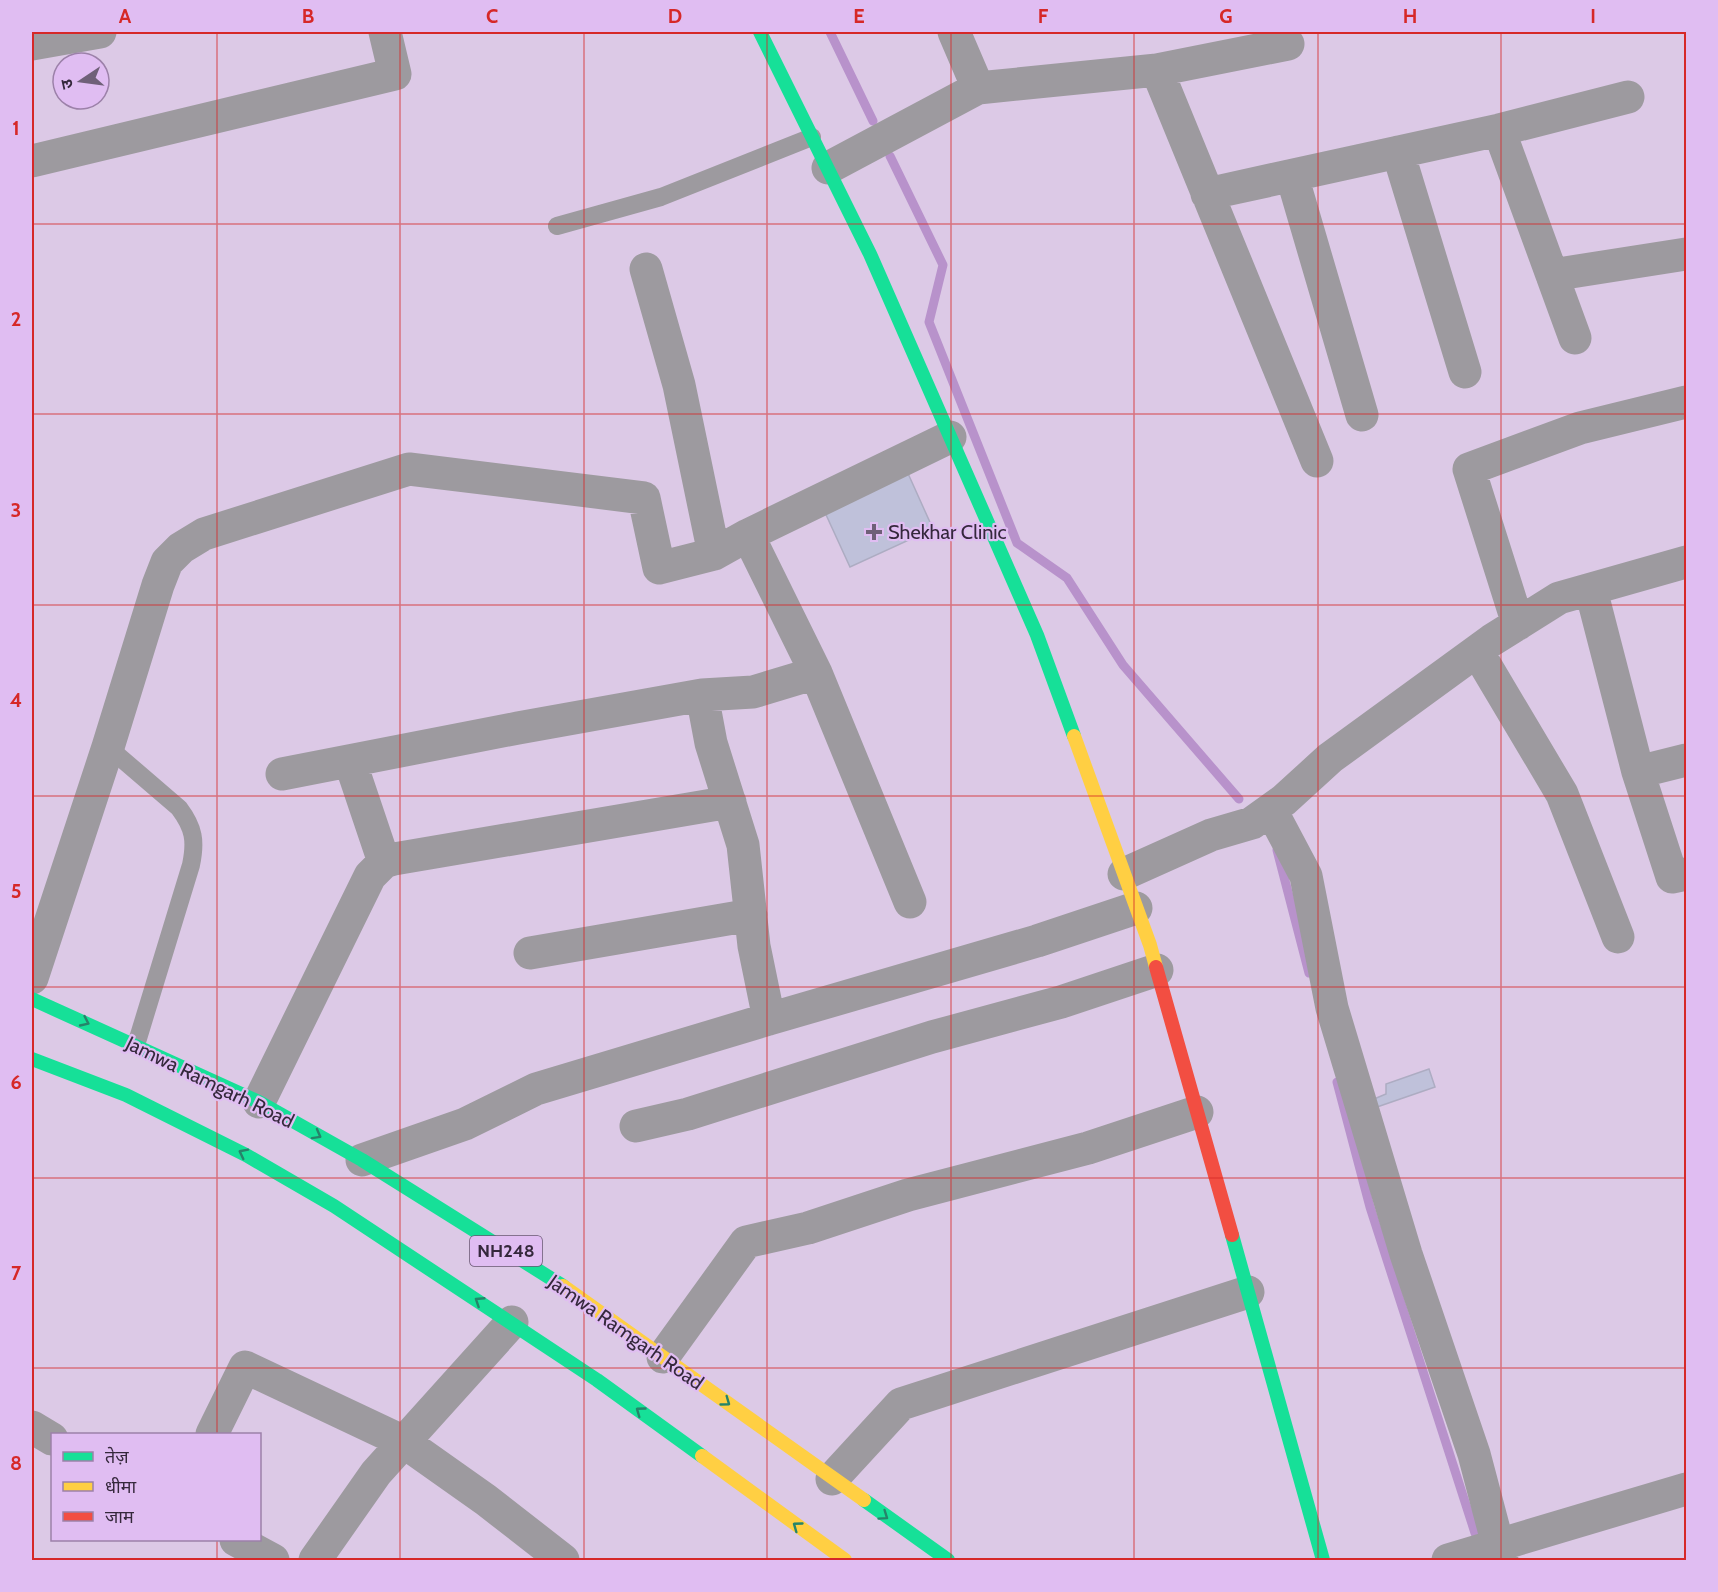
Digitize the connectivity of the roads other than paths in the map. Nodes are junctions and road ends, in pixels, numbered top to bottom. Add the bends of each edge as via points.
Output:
1 (100, 32) edge
2 (385, 32) edge
3 (760, 32) edge
4 (954, 32) edge
5 (1243, 42) edge
6 (32, 44) edge
7 (1288, 44) dead end
8 (1157, 70) junction
9 (978, 88) junction
10 (1628, 98) dead end
11 (1499, 130) junction
12 (812, 137) junction
13 (1398, 152) junction
14 (32, 161) edge
15 (828, 168) junction
16 (1292, 176) junction
17 (1207, 194) junction
18 (557, 225) dead end
19 (1686, 254) edge
20 (646, 269) dead end
21 (1552, 275) junction
22 (1575, 339) dead end
23 (1465, 372) dead end
24 (1686, 402) edge
25 (1362, 415) dead end
26 (950, 437) junction
27 (1317, 461) dead end
28 (748, 535) junction
29 (714, 554) junction
30 (1686, 562) edge
31 (1591, 590) junction
32 (1518, 624) junction
33 (1477, 651) junction
34 (816, 673) junction
35 (702, 695) junction
36 (108, 747) junction
37 (1686, 760) edge
38 (350, 761) junction
39 (1638, 772) junction
40 (282, 774) dead end
41 (730, 802) junction
42 (1271, 810) junction
43 (384, 862) junction
44 (1124, 874) junction
45 (1686, 874) edge
46 (910, 902) dead end
47 (1136, 908) junction
48 (751, 915) junction
49 (1618, 937) dead end
50 (530, 953) dead end
51 (1157, 970) junction
52 (32, 978) edge
53 (32, 999) edge
54 (769, 1019) junction
55 (136, 1045) junction
56 (32, 1059) edge
57 (259, 1102) junction
58 (1197, 1112) junction
59 (636, 1126) dead end
60 (362, 1160) junction
61 (1248, 1292) junction
62 (512, 1322) junction
63 (663, 1357) junction
64 (32, 1428) edge
65 (213, 1433) edge
66 (51, 1438) edge
67 (404, 1442) junction
68 (832, 1479) junction
69 (1686, 1489) edge
70 (240, 1541) edge
71 (1500, 1553) edge
72 (273, 1560) edge
73 (315, 1560) edge
74 (563, 1560) edge
75 (845, 1560) edge
76 (948, 1560) edge
77 (1323, 1560) edge
78 (1448, 1560) edge

1 - 6 street
2 - 14 street via 395,74
3 - 12 main road
4 - 9 street
5 - 7 street
5 - 8 street
8 - 9 street
8 - 17 street
9 - 15 street
10 - 11 street
11 - 13 street
11 - 21 street
12 - 15 main road
12 - 18 lane via 661,197
13 - 16 street
13 - 23 street
15 - 26 main road
16 - 17 street
16 - 25 street
17 - 27 street
19 - 21 street
20 - 29 street via 679,384
21 - 22 street
24 - 32 street via 1580,428 1469,469
26 - 28 street
26 - 44 main road via 1037,635
28 - 29 street
28 - 34 street
29 - 36 street via 658,568 644,498 409,469 204,534 167,562
30 - 31 street
31 - 32 street via 1559,598
31 - 39 street
32 - 33 street
33 - 42 street via 1330,758
33 - 49 street via 1562,794
34 - 35 street via 753,692
34 - 46 street
35 - 38 street
35 - 41 street via 711,743
36 - 52 street
36 - 55 lane via 179,808 194,837 191,865
37 - 39 street
38 - 40 street
38 - 43 street
39 - 45 street via 1672,877
41 - 43 street
41 - 48 street via 743,845
42 - 44 street via 1252,823 1211,835
42 - 71 street via 1306,876 1332,1008 1406,1254 1473,1454
43 - 57 street via 370,876
44 - 47 main road
47 - 51 main road
47 - 54 street
48 - 50 street
48 - 54 street
51 - 58 main road
51 - 59 street via 688,1114
53 -> 55 main road, Jamwa Ramgarh Road / NH248
54 - 60 street via 536,1089 465,1124
55 - 57 main road, Jamwa Ramgarh Road / NH248
62 -> 56 main road, NH248 via 334,1206 246,1155 126,1095
57 -> 60 main road, Jamwa Ramgarh Road / NH248
58 - 61 main road
58 - 63 street via 1088,1148 746,1242
60 - 63 main road, Jamwa Ramgarh Road / NH248 via 571,1292
61 - 68 street via 901,1404
61 - 77 main road
62 - 67 street
75 -> 62 main road, NH248
63 -> 68 main road, Jamwa Ramgarh Road / NH248
64 - 66 street
65 - 67 street via 245,1367
67 - 73 street via 376,1473
67 - 74 street
68 -> 76 main road, Jamwa Ramgarh Road / NH248
69 - 71 street
70 - 72 street
71 - 78 street

